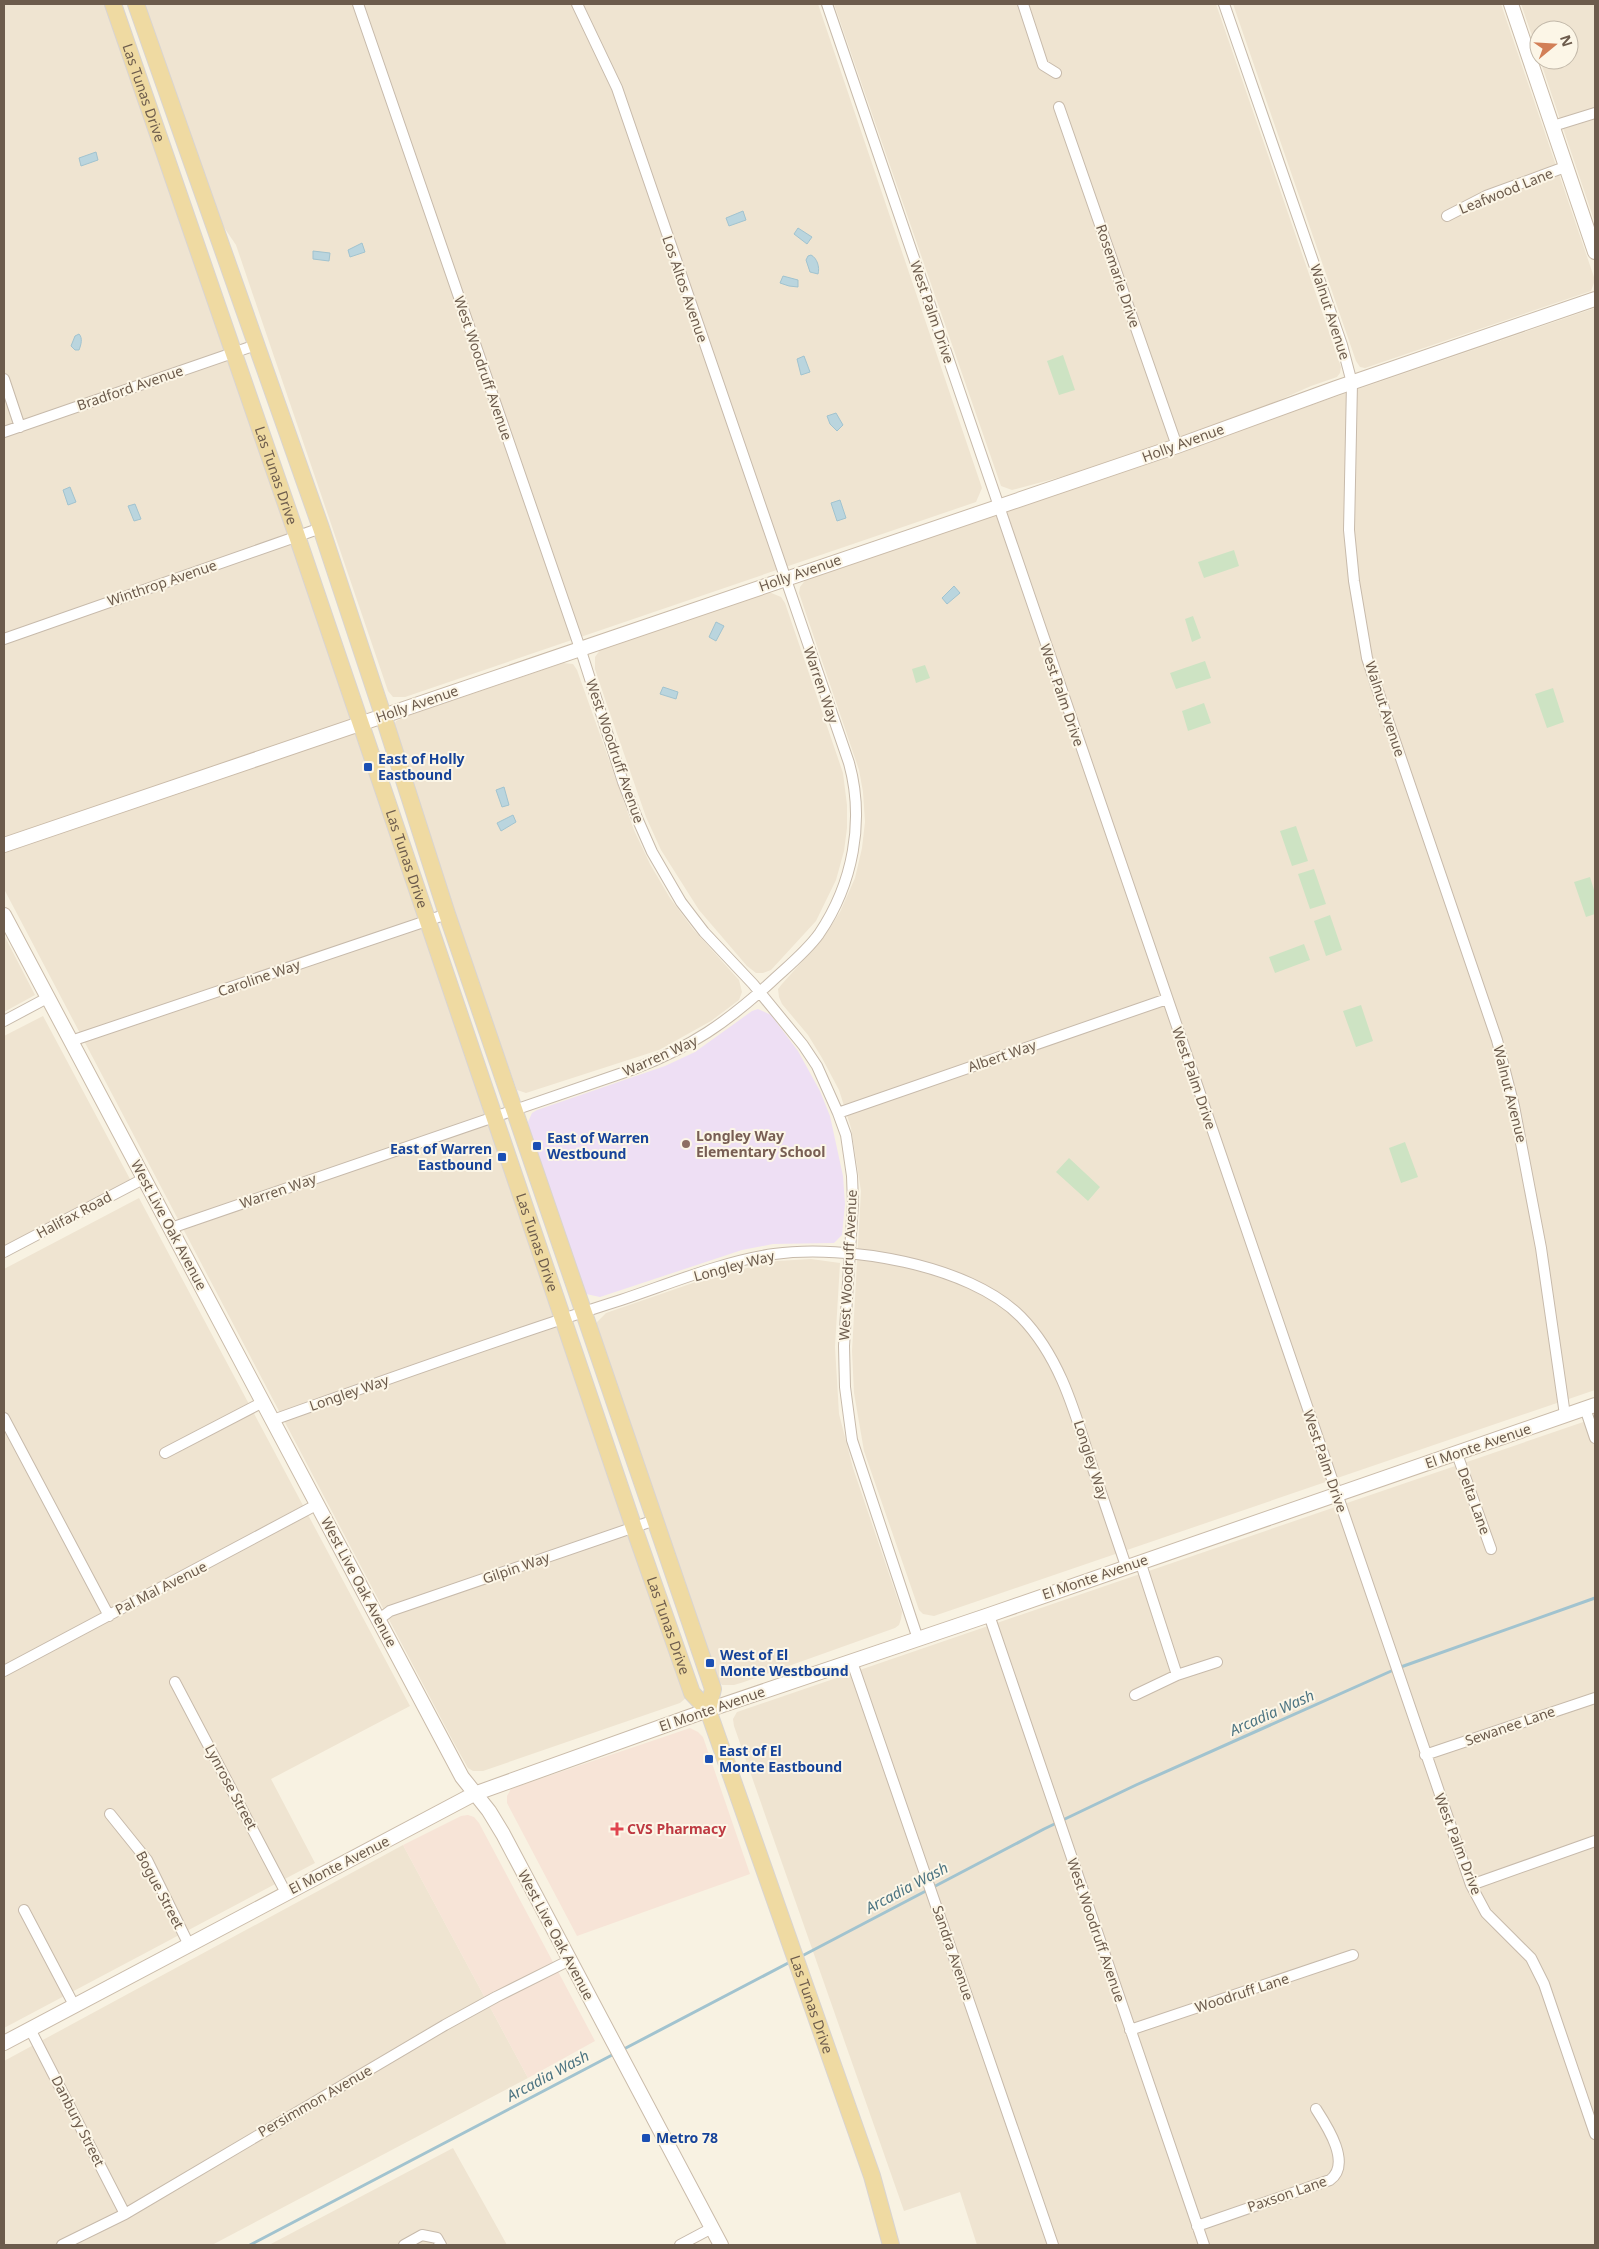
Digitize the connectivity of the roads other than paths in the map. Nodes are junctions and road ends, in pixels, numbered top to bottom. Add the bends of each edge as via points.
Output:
1 (113, 4) edge
2 (136, 4) edge
3 (358, 4) edge
4 (577, 4) edge
5 (827, 4) edge
6 (1023, 4) edge
7 (1224, 4) edge
8 (1511, 4) edge
9 (1056, 73) dead end
10 (1059, 107) dead end
11 (1595, 113) edge
12 (1553, 126) junction
13 (1565, 167) junction
14 (1447, 216) dead end
15 (1595, 252) edge
16 (1595, 299) edge
17 (256, 345) junction
18 (234, 353) junction
19 (4, 379) edge
20 (1352, 383) junction
21 (20, 427) junction
22 (4, 432) edge
23 (1177, 446) junction
24 (998, 507) junction
25 (321, 528) junction
26 (297, 536) junction
27 (784, 578) junction
28 (4, 639) edge
29 (579, 648) junction
30 (383, 715) junction
31 (360, 724) junction
32 (4, 845) edge
33 (447, 914) junction
34 (4, 915) edge
35 (427, 921) junction
36 (760, 993) junction
37 (48, 997) junction
38 (1167, 999) junction
39 (4, 1021) edge
40 (72, 1041) junction
41 (513, 1111) junction
42 (838, 1113) junction
43 (494, 1117) junction
44 (145, 1178) junction
45 (172, 1228) junction
46 (4, 1252) edge
47 (849, 1253) junction
48 (583, 1312) junction
49 (564, 1319) junction
50 (263, 1402) junction
51 (1590, 1406) edge
52 (1565, 1416) junction
53 (4, 1418) edge
54 (273, 1420) junction
55 (1595, 1438) edge
56 (165, 1453) dead end
57 (1457, 1454) junction
58 (1336, 1494) junction
59 (318, 1504) junction
60 (655, 1520) junction
61 (634, 1528) junction
62 (1491, 1549) dead end
63 (1140, 1561) junction
64 (1126, 1566) junction
65 (989, 1615) junction
66 (108, 1616) junction
67 (378, 1620) junction
68 (918, 1639) junction
69 (852, 1662) junction
70 (1217, 1662) dead end
71 (4, 1671) edge
72 (1177, 1675) junction
73 (176, 1682) dead end
74 (1135, 1695) dead end
75 (1595, 1698) edge
76 (708, 1710) junction
77 (1425, 1755) junction
78 (474, 1794) junction
79 (110, 1814) dead end
80 (1595, 1841) edge
81 (1471, 1885) junction
82 (286, 1893) junction
83 (24, 1910) dead end
84 (189, 1945) junction
85 (1353, 1955) dead end
86 (570, 1960) junction
87 (74, 2006) junction
88 (30, 2028) junction
89 (1130, 2030) junction
90 (4, 2043) edge
91 (1316, 2108) dead end
92 (1595, 2134) edge
93 (125, 2214) junction
94 (1197, 2226) junction
95 (712, 2228) junction
96 (62, 2245) edge
97 (404, 2245) edge
98 (441, 2245) edge
99 (680, 2245) edge
100 (721, 2245) edge
101 (891, 2245) edge
102 (1054, 2245) edge
103 (1204, 2245) edge

1 - 18 main road, Las Tunas Drive
2 - 17 main road, Las Tunas Drive
3 - 29 street, West Woodruff Avenue
4 - 27 street, Los Altos Avenue via 617,88
5 - 24 street, West Palm Drive
6 - 9 street via 1043,64
7 - 20 street, Walnut Avenue via 1342,345
8 - 12 street
10 - 23 street, Rosemarie Drive
11 - 12 street
12 - 13 street
13 - 14 street, Leafwood Lane via 1486,196
13 - 15 street
16 - 20 street, Holly Avenue
17 - 18 street, Bradford Avenue
17 - 25 main road, Las Tunas Drive
18 - 21 street, Bradford Avenue
18 - 26 main road, Las Tunas Drive
19 - 21 street
20 - 23 street, Holly Avenue
20 - 52 street, Walnut Avenue via 1349,530 1362,632 1375,683 1497,1040 1514,1106 1541,1248
21 - 22 street, Bradford Avenue
23 - 24 street, Holly Avenue
24 - 27 street, Holly Avenue
24 - 38 street, West Palm Drive
25 - 26 street, Winthrop Avenue
25 - 30 main road, Las Tunas Drive
26 - 28 street, Winthrop Avenue
26 - 31 main road, Las Tunas Drive
27 - 29 street, Holly Avenue
27 - 36 street, Warren Way via 853,778 857,807 856,839 847,876 819,934
29 - 30 street, Holly Avenue
29 - 36 street, West Woodruff Avenue via 623,782 652,852 704,932
30 - 31 street, Holly Avenue
30 - 33 main road, Las Tunas Drive
31 - 32 street, Holly Avenue
31 - 35 main road, Las Tunas Drive
33 - 35 street, Caroline Way
33 - 41 main road, Las Tunas Drive
34 - 37 street, West Live Oak Avenue
35 - 40 street, Caroline Way
35 - 43 main road, Las Tunas Drive
36 - 41 street, Warren Way via 730,1019 689,1045 634,1069
36 - 42 street, West Woodruff Avenue via 817,1066
37 - 39 street
37 - 40 street, West Live Oak Avenue
38 - 42 street, Albert Way
38 - 58 street, West Palm Drive
40 - 44 street, West Live Oak Avenue
41 - 43 street, Warren Way
41 - 48 main road, Las Tunas Drive
42 - 47 street, West Woodruff Avenue via 846,1135 852,1176
43 - 45 street, Warren Way
43 - 49 main road, Las Tunas Drive
44 - 45 street, West Live Oak Avenue
44 - 46 street, Halifax Road
45 - 50 street, West Live Oak Avenue
47 - 48 street, Longley Way via 776,1254 743,1260
47 - 64 street, Longley Way via 936,1270 970,1282 998,1298 1020,1316 1042,1342 1056,1366
47 - 68 street, West Woodruff Avenue via 844,1346 852,1440
48 - 49 street, Longley Way
48 - 60 main road, Las Tunas Drive
49 - 54 street, Longley Way
49 - 61 main road, Las Tunas Drive
50 - 54 street, West Live Oak Avenue
50 - 56 street
51 - 52 street, El Monte Avenue
51 - 55 street
52 - 57 street, El Monte Avenue
53 - 66 street
54 - 59 street, West Live Oak Avenue
57 - 58 street, El Monte Avenue
57 - 62 street, Delta Lane
58 - 63 street, El Monte Avenue
58 - 77 street, West Palm Drive
59 - 66 street, Pal Mal Avenue
59 - 67 street, West Live Oak Avenue
60 - 61 street, Gilpin Way
60 - 76 main road, Las Tunas Drive via 713,1689
61 - 67 street, Gilpin Way via 390,1611
61 - 76 main road, Las Tunas Drive via 692,1693
63 - 64 street, El Monte Avenue
63 - 72 street
64 - 65 street, El Monte Avenue
65 - 68 street, El Monte Avenue
65 - 89 street, West Woodruff Avenue
66 - 71 street, Pal Mal Avenue
67 - 78 street, West Live Oak Avenue
68 - 69 street, El Monte Avenue
69 - 76 street, El Monte Avenue
69 - 102 street, Sandra Avenue
70 - 72 street
72 - 74 street
73 - 82 street, Lynrose Street
75 - 77 street, Sewanee Lane
76 - 78 street, El Monte Avenue
76 - 101 main road, Las Tunas Drive via 872,2176
77 - 81 street, West Palm Drive
78 - 82 street, El Monte Avenue
78 - 86 street, West Live Oak Avenue via 503,1834
79 - 84 street, Bogue Street via 147,1860
80 - 81 street
81 - 92 street, West Palm Drive via 1486,1914 1531,1958 1544,1984
82 - 84 street, El Monte Avenue
83 - 87 street
84 - 87 street, El Monte Avenue
85 - 89 street, Woodruff Lane
86 - 93 street, Persimmon Avenue via 445,2025
86 - 95 street, West Live Oak Avenue
87 - 88 street, El Monte Avenue
88 - 90 street, El Monte Avenue
88 - 93 street, Danbury Street
89 - 94 street, West Woodruff Avenue
91 - 94 street, Paxson Lane via 1339,2156 1336,2176
93 - 96 street, Persimmon Avenue
94 - 103 street, West Woodruff Avenue
95 - 99 street
95 - 100 street, West Live Oak Avenue
97 - 98 street via 422,2235 437,2238

